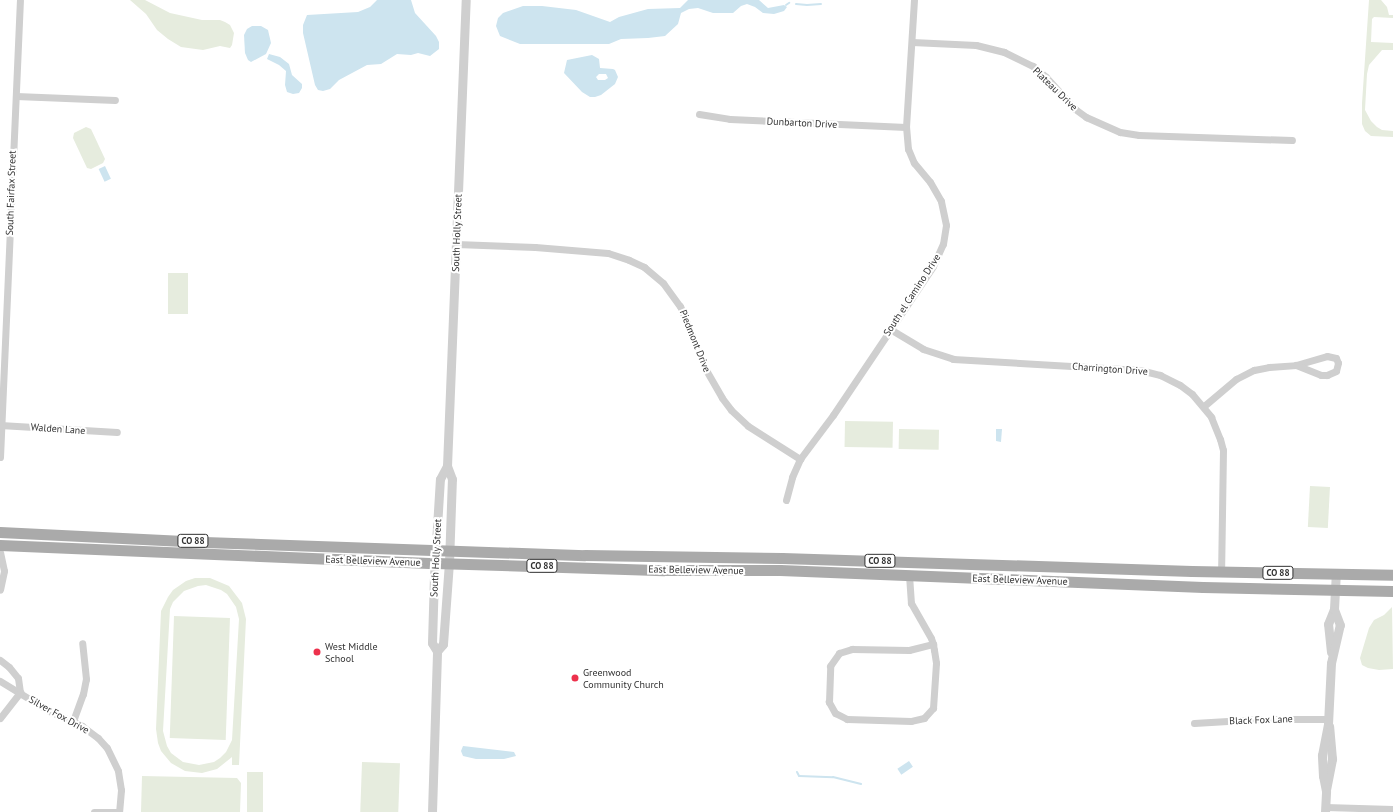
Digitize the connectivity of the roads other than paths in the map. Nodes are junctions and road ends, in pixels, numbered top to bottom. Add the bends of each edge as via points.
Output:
1 (20, 0) edge
2 (466, 0) edge
3 (914, 0) edge
4 (912, 42) junction
5 (16, 96) junction
6 (115, 100) dead end
7 (699, 114) dead end
8 (906, 127) junction
9 (1292, 140) dead end
10 (456, 244) junction
11 (890, 329) junction
12 (1296, 365) junction
13 (1204, 406) junction
14 (1, 425) edge
15 (117, 432) dead end
16 (0, 457) edge
17 (800, 459) junction
18 (447, 466) junction
19 (786, 500) dead end
20 (0, 532) edge
21 (0, 545) edge
22 (436, 550) junction
23 (450, 550) junction
24 (0, 552) edge
25 (435, 563) junction
26 (449, 563) junction
27 (1221, 572) junction
28 (1336, 574) junction
29 (910, 575) junction
30 (1393, 575) edge
31 (0, 590) edge
32 (1335, 590) junction
33 (1393, 591) edge
34 (82, 643) dead end
35 (933, 644) junction
36 (437, 651) junction
37 (0, 660) edge
38 (0, 681) edge
39 (20, 692) junction
40 (0, 718) edge
41 (73, 721) junction
42 (1328, 722) junction
43 (1194, 723) dead end
44 (1393, 809) edge
45 (1325, 810) edge
46 (94, 812) edge
47 (118, 812) edge
48 (432, 812) edge

1 - 5 street, South Fairfax Street
2 - 10 street, South Holly Street
3 - 4 street, South el Camino Drive
4 - 8 street, South el Camino Drive
4 - 9 street, Plateau Drive via 976,45 1004,52 1032,66 1046,77 1064,99 1086,117 1120,132 1139,135
5 - 6 street
5 - 14 street, South Fairfax Street
7 - 8 street, Dunbarton Drive via 730,119
8 - 11 street, South el Camino Drive via 911,156 941,202 945,214 945,231 938,256
10 - 17 street, Piedmont Drive via 608,253 644,267 663,283 680,306 706,370 732,410 748,426
10 - 18 street, South Holly Street
11 - 13 street, Charrington Drive via 923,349 953,359 1140,370 1153,373 1180,385
11 - 17 street, South el Camino Drive via 833,415
12 - 12 street via 1327,375 1336,371 1338,363 1336,358 1326,356
12 - 13 street via 1269,367 1246,374 1236,379
13 - 27 street, Charrington Drive via 1216,426 1223,450
14 - 15 street, Walden Lane
14 - 16 street, South Fairfax Street
17 - 19 street, South el Camino Drive
18 - 22 street, South Holly Street via 440,479
18 - 23 street, South Holly Street via 452,480
20 - 22 main road, East Belleview Avenue / CO 88
21 - 25 main road, East Belleview Avenue / CO 88
22 - 23 main road, East Belleview Avenue / CO 88
22 - 25 street, South Holly Street
23 - 26 street, South Holly Street
23 - 27 main road, East Belleview Avenue / CO 88
24 - 31 street via 4,571
25 - 26 main road, East Belleview Avenue / CO 88
25 - 36 street, South Holly Street via 432,643
26 - 29 main road, East Belleview Avenue / CO 88
26 - 36 street, South Holly Street via 443,644
27 - 28 main road, East Belleview Avenue / CO 88
28 - 30 main road, East Belleview Avenue / CO 88
28 - 32 street
29 - 32 main road, East Belleview Avenue / CO 88
29 - 35 street via 911,603
32 - 33 main road, East Belleview Avenue / CO 88
32 - 42 street via 1334,609 1340,625 1332,663
34 - 41 street via 86,679 84,694
35 - 35 street via 936,663 934,705 924,718 911,722 847,719 835,713 829,702 830,666 839,653 852,649 909,650
36 - 48 street, South Holly Street
37 - 39 street via 18,678
38 - 39 street
39 - 40 street, Silver Fox Drive
39 - 41 street, Silver Fox Drive via 49,711
41 - 47 street, Silver Fox Drive via 98,738 114,760 121,782
42 - 43 street, Black Fox Lane via 1262,719
42 - 45 street via 1332,759
44 - 45 street
46 - 47 street

